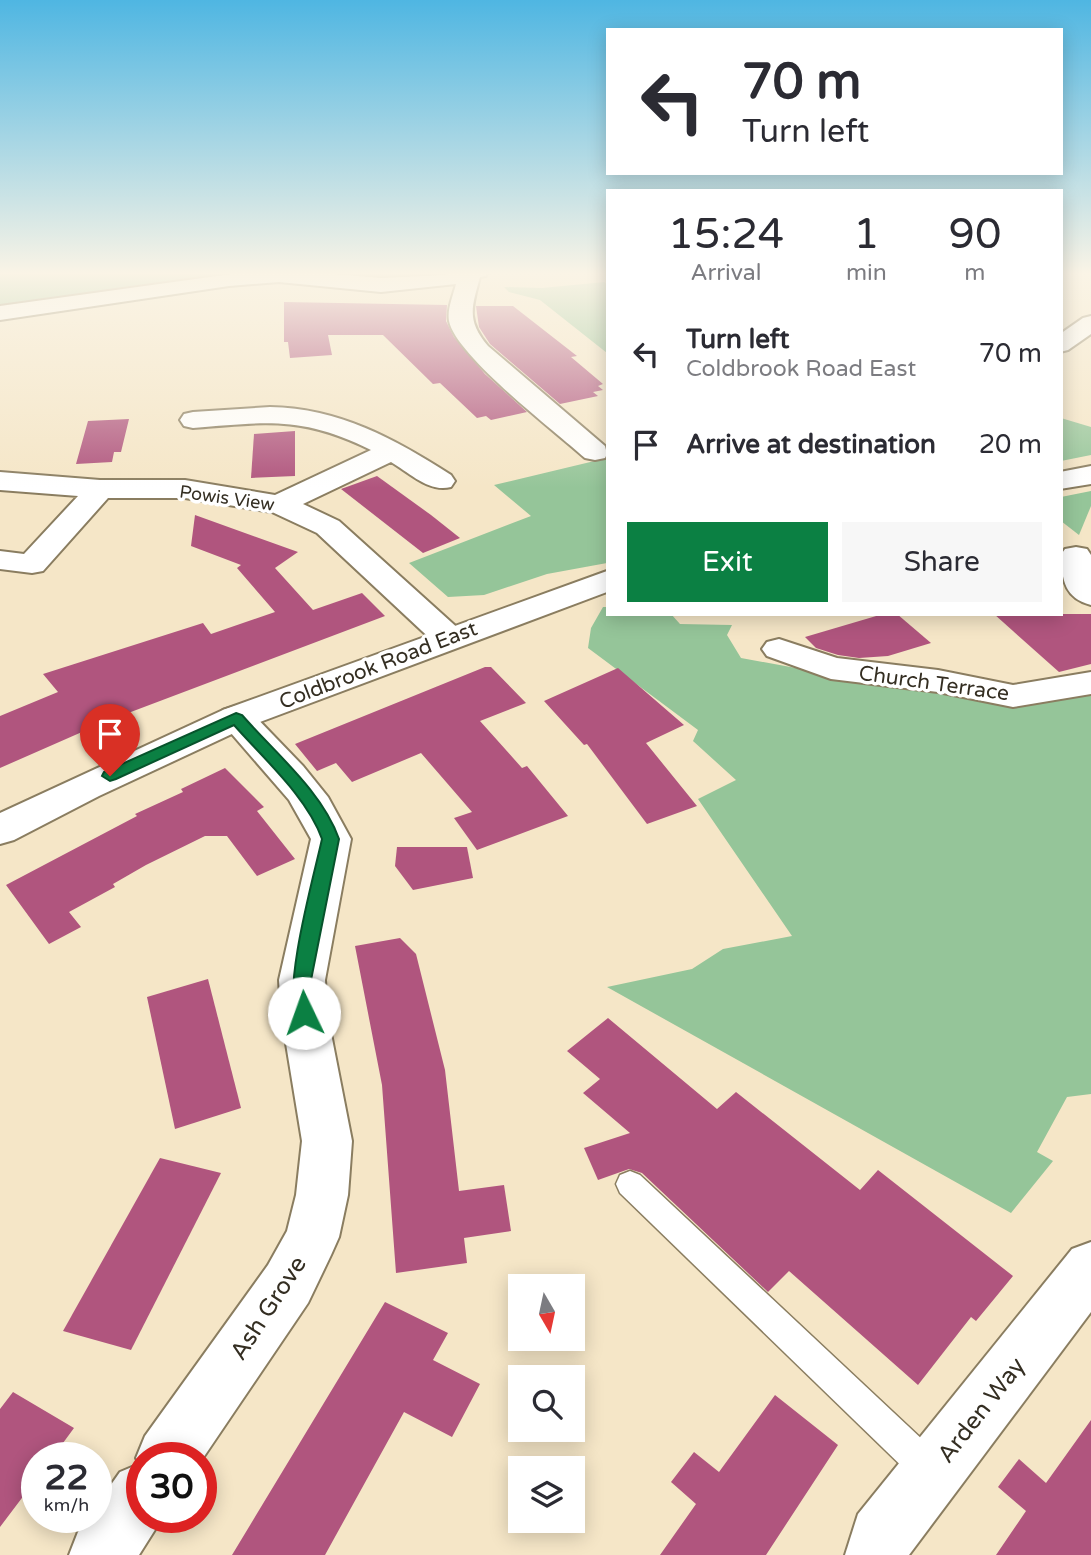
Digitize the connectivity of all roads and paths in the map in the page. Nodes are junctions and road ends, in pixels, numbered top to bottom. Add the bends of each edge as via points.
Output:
1 (472, 344) edge
2 (192, 420) dead end
3 (394, 450) junction
4 (595, 452) dead end
5 (1091, 475) edge
6 (1063, 480) edge
7 (0, 481) edge
8 (441, 481) dead end
9 (100, 489) junction
10 (279, 503) junction
11 (1076, 556) edge
12 (0, 560) edge
13 (606, 581) edge
14 (1091, 595) edge
15 (449, 638) junction
16 (779, 649) dead end
17 (1091, 683) edge
18 (236, 718) junction
19 (0, 830) edge
20 (630, 1184) dead end
21 (1091, 1268) edge
22 (178, 1442) edge
23 (933, 1472) junction
24 (126, 1518) edge
25 (101, 1555) edge
26 (877, 1555) edge

1 - 4 street
2 - 3 street via 263,415 316,419
3 - 8 street
3 - 10 street
5 - 6 street
7 - 9 street, Powis View
9 - 10 street, Powis View via 185,489
9 - 12 street via 32,564
10 - 15 street, Powis View via 328,527
11 - 14 street via 1080,586
13 - 15 street, Coldbrook Road East
15 - 18 street, Coldbrook Road East
16 - 17 street, Church Terrace via 831,668 1013,696
18 - 19 street, Coldbrook Road East
18 - 22 street, Ash Grove via 308,800 331,839 302,980 327,1141 323,1195 312,1237 288,1284
20 - 23 lane
21 - 23 street, Arden Way
23 - 26 street, Arden Way via 881,1537
24 - 25 street

